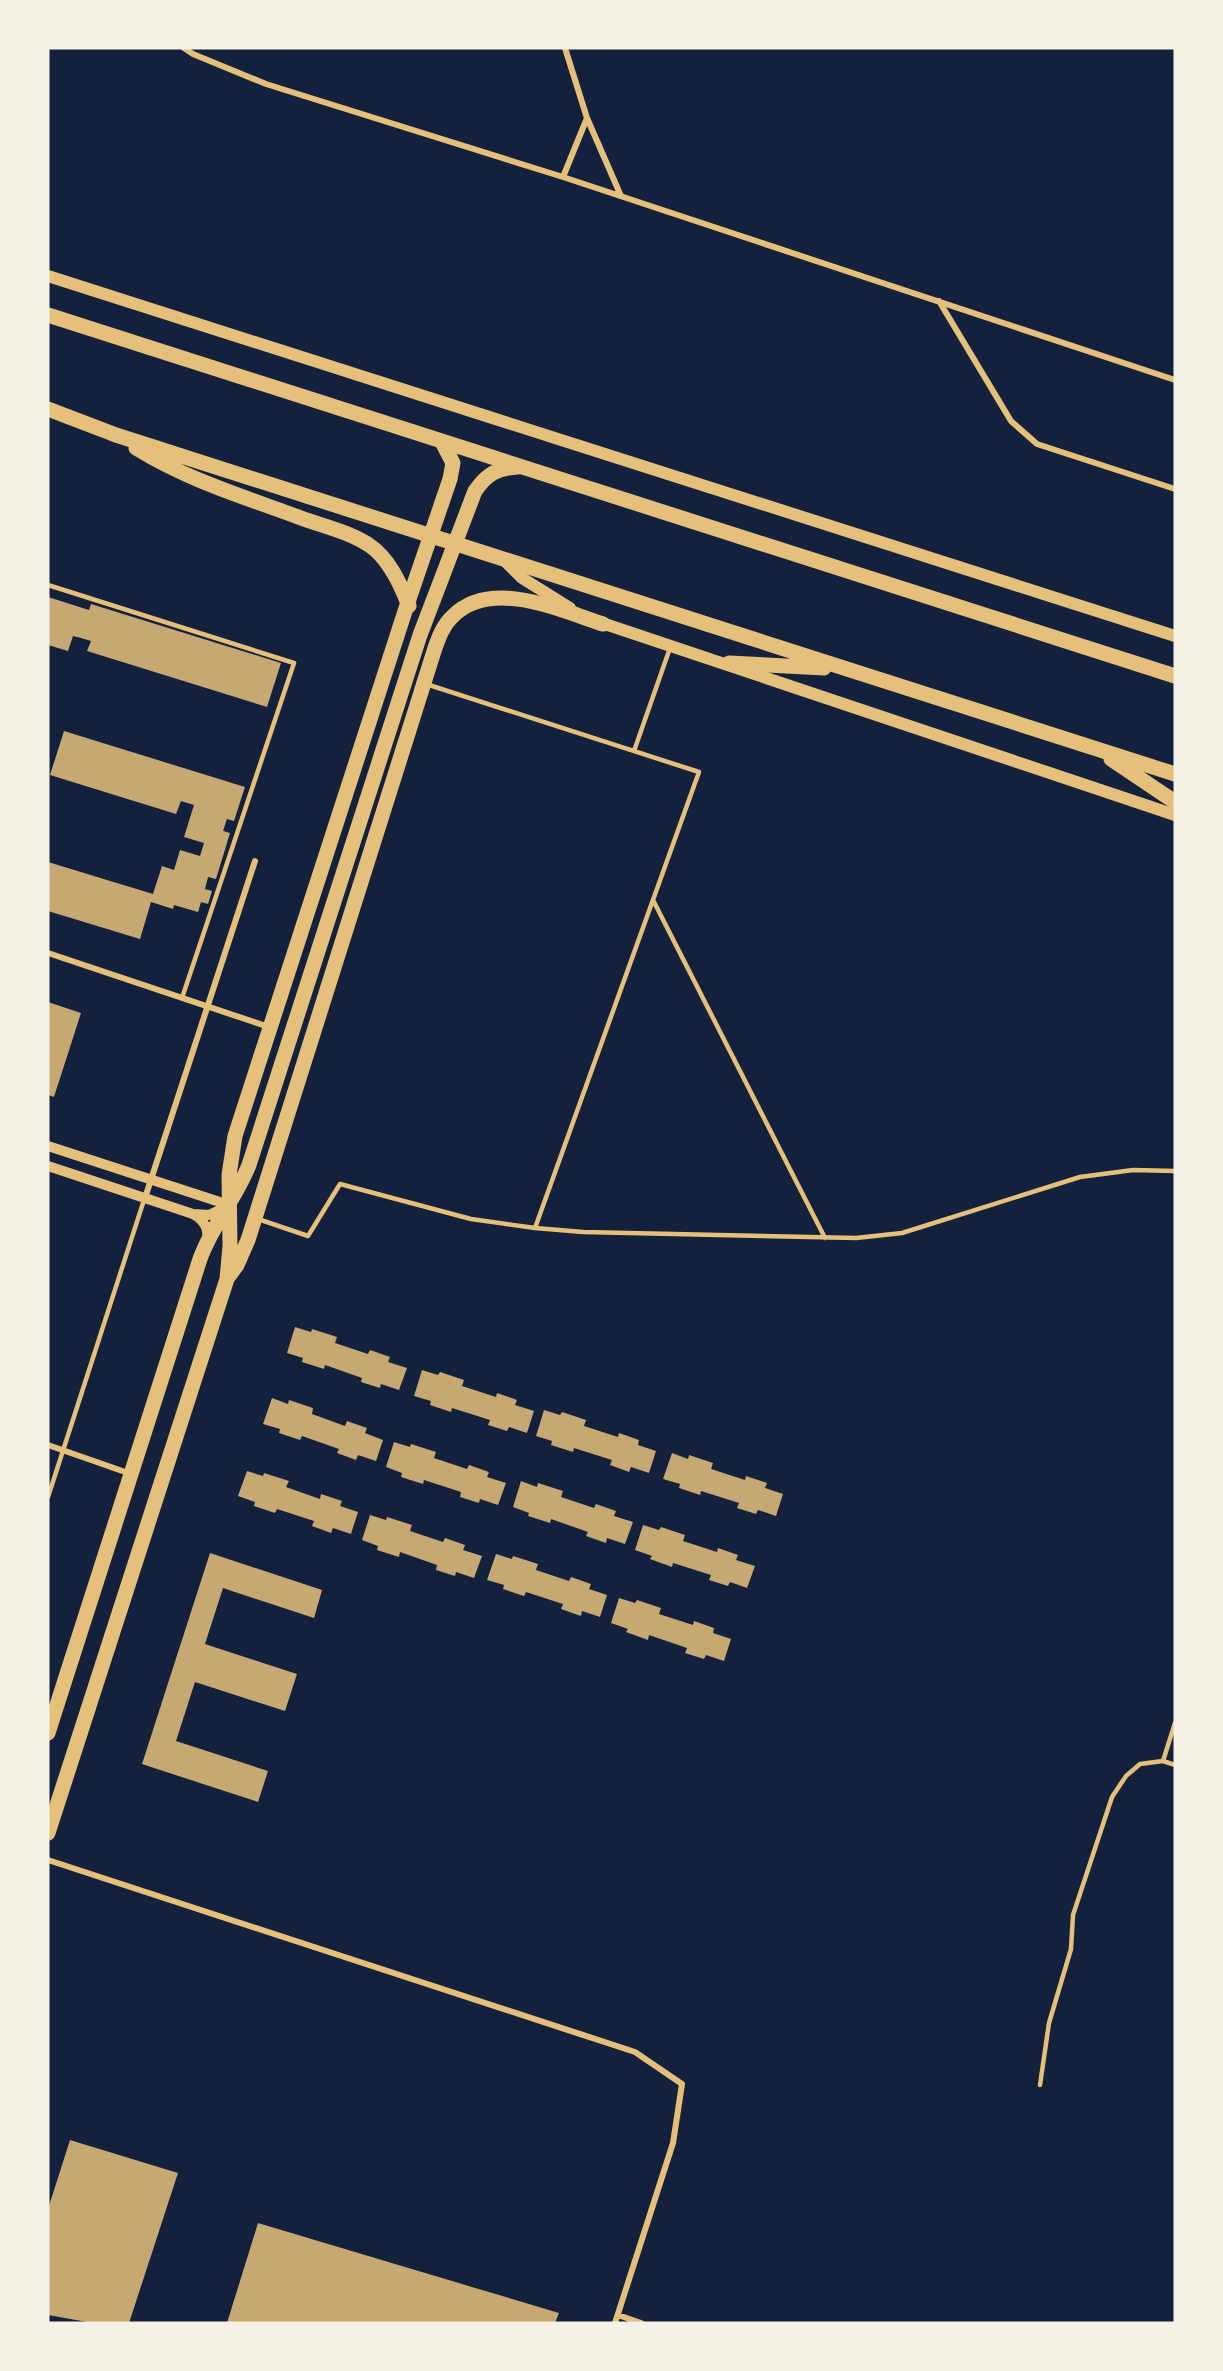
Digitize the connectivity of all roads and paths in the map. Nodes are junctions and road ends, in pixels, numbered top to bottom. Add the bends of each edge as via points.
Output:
1 (184, 48) edge
2 (565, 48) edge
3 (587, 118) junction
4 (563, 177) junction
5 (621, 196) junction
6 (48, 276) edge
7 (939, 301) junction
8 (48, 315) edge
9 (1175, 380) edge
10 (48, 409) edge
11 (116, 435) junction
12 (442, 442) junction
13 (518, 467) junction
14 (1175, 489) edge
15 (430, 536) junction
16 (454, 543) junction
17 (503, 559) junction
18 (48, 585) edge
19 (408, 602) junction
20 (603, 624) junction
21 (420, 635) junction
22 (1175, 636) edge
23 (671, 645) junction
24 (729, 663) junction
25 (845, 668) junction
26 (1175, 676) edge
27 (425, 683) junction
28 (1096, 749) junction
29 (634, 751) junction
30 (1175, 774) edge
31 (1175, 802) edge
32 (1175, 815) edge
33 (255, 861) dead end
34 (653, 900) junction
35 (48, 953) edge
36 (182, 998) junction
37 (207, 1006) junction
38 (270, 1027) junction
39 (48, 1146) edge
40 (48, 1166) edge
41 (1175, 1171) edge
42 (151, 1179) junction
43 (145, 1198) junction
44 (229, 1205) junction
45 (187, 1212) junction
46 (255, 1218) junction
47 (535, 1228) junction
48 (825, 1238) junction
49 (207, 1243) junction
50 (227, 1279) junction
51 (48, 1445) edge
52 (63, 1450) junction
53 (131, 1474) junction
54 (48, 1497) edge
55 (1175, 1723) edge
56 (48, 1733) edge
57 (1163, 1761) junction
58 (1175, 1765) edge
59 (48, 1833) edge
60 (48, 1860) edge
61 (1040, 2085) dead end
62 (618, 2315) junction
63 (615, 2323) edge
64 (641, 2323) edge

1 - 4 street via 266,84
2 - 3 street
3 - 4 street
3 - 5 street
4 - 5 street
5 - 7 street
6 - 22 main road
7 - 9 street
7 - 14 street via 1011,421 1037,444
8 - 12 main road
10 - 11 main road
11 - 15 main road
11 - 19 main road via 192,478 369,545 382,556
12 - 13 main road
12 - 15 main road via 451,456 452,470
13 - 16 main road via 502,468 483,479
13 - 26 main road
15 - 16 main road
15 - 19 main road
16 - 17 main road
16 - 21 main road
17 - 20 main road via 522,578
17 - 25 main road
18 - 36 lane via 294,663
19 - 21 main road
19 - 38 main road
20 - 23 main road
20 - 27 main road via 510,598 481,599 453,615 443,628
21 - 44 main road via 253,1154
23 - 24 main road
23 - 29 lane
24 - 25 main road
24 - 32 main road
25 - 28 main road
27 - 29 lane
27 - 46 main road
28 - 30 main road
28 - 31 main road
29 - 34 lane via 699,772
33 - 37 street
34 - 47 lane
34 - 48 lane
35 - 36 street
36 - 37 street
37 - 38 street
37 - 42 street
38 - 44 main road via 235,1136
39 - 42 street
40 - 43 street
41 - 48 lane via 1133,1170 1080,1177 902,1233
42 - 43 street
42 - 44 street
43 - 45 street
43 - 52 lane
44 - 45 street via 209,1215
44 - 49 main road
44 - 50 main road
45 - 49 street via 205,1224
46 - 47 lane via 308,1236 340,1184 471,1219
46 - 50 main road via 242,1257
47 - 48 lane
49 - 53 main road
50 - 59 main road
51 - 52 street
52 - 53 street
52 - 54 lane
53 - 56 main road
55 - 57 lane
57 - 58 lane
57 - 61 lane via 1140,1764 1125,1776 1112,1797 1073,1915 1071,1949 1049,2023
60 - 62 street via 635,2052 682,2084 673,2143
62 - 63 street
62 - 64 street

